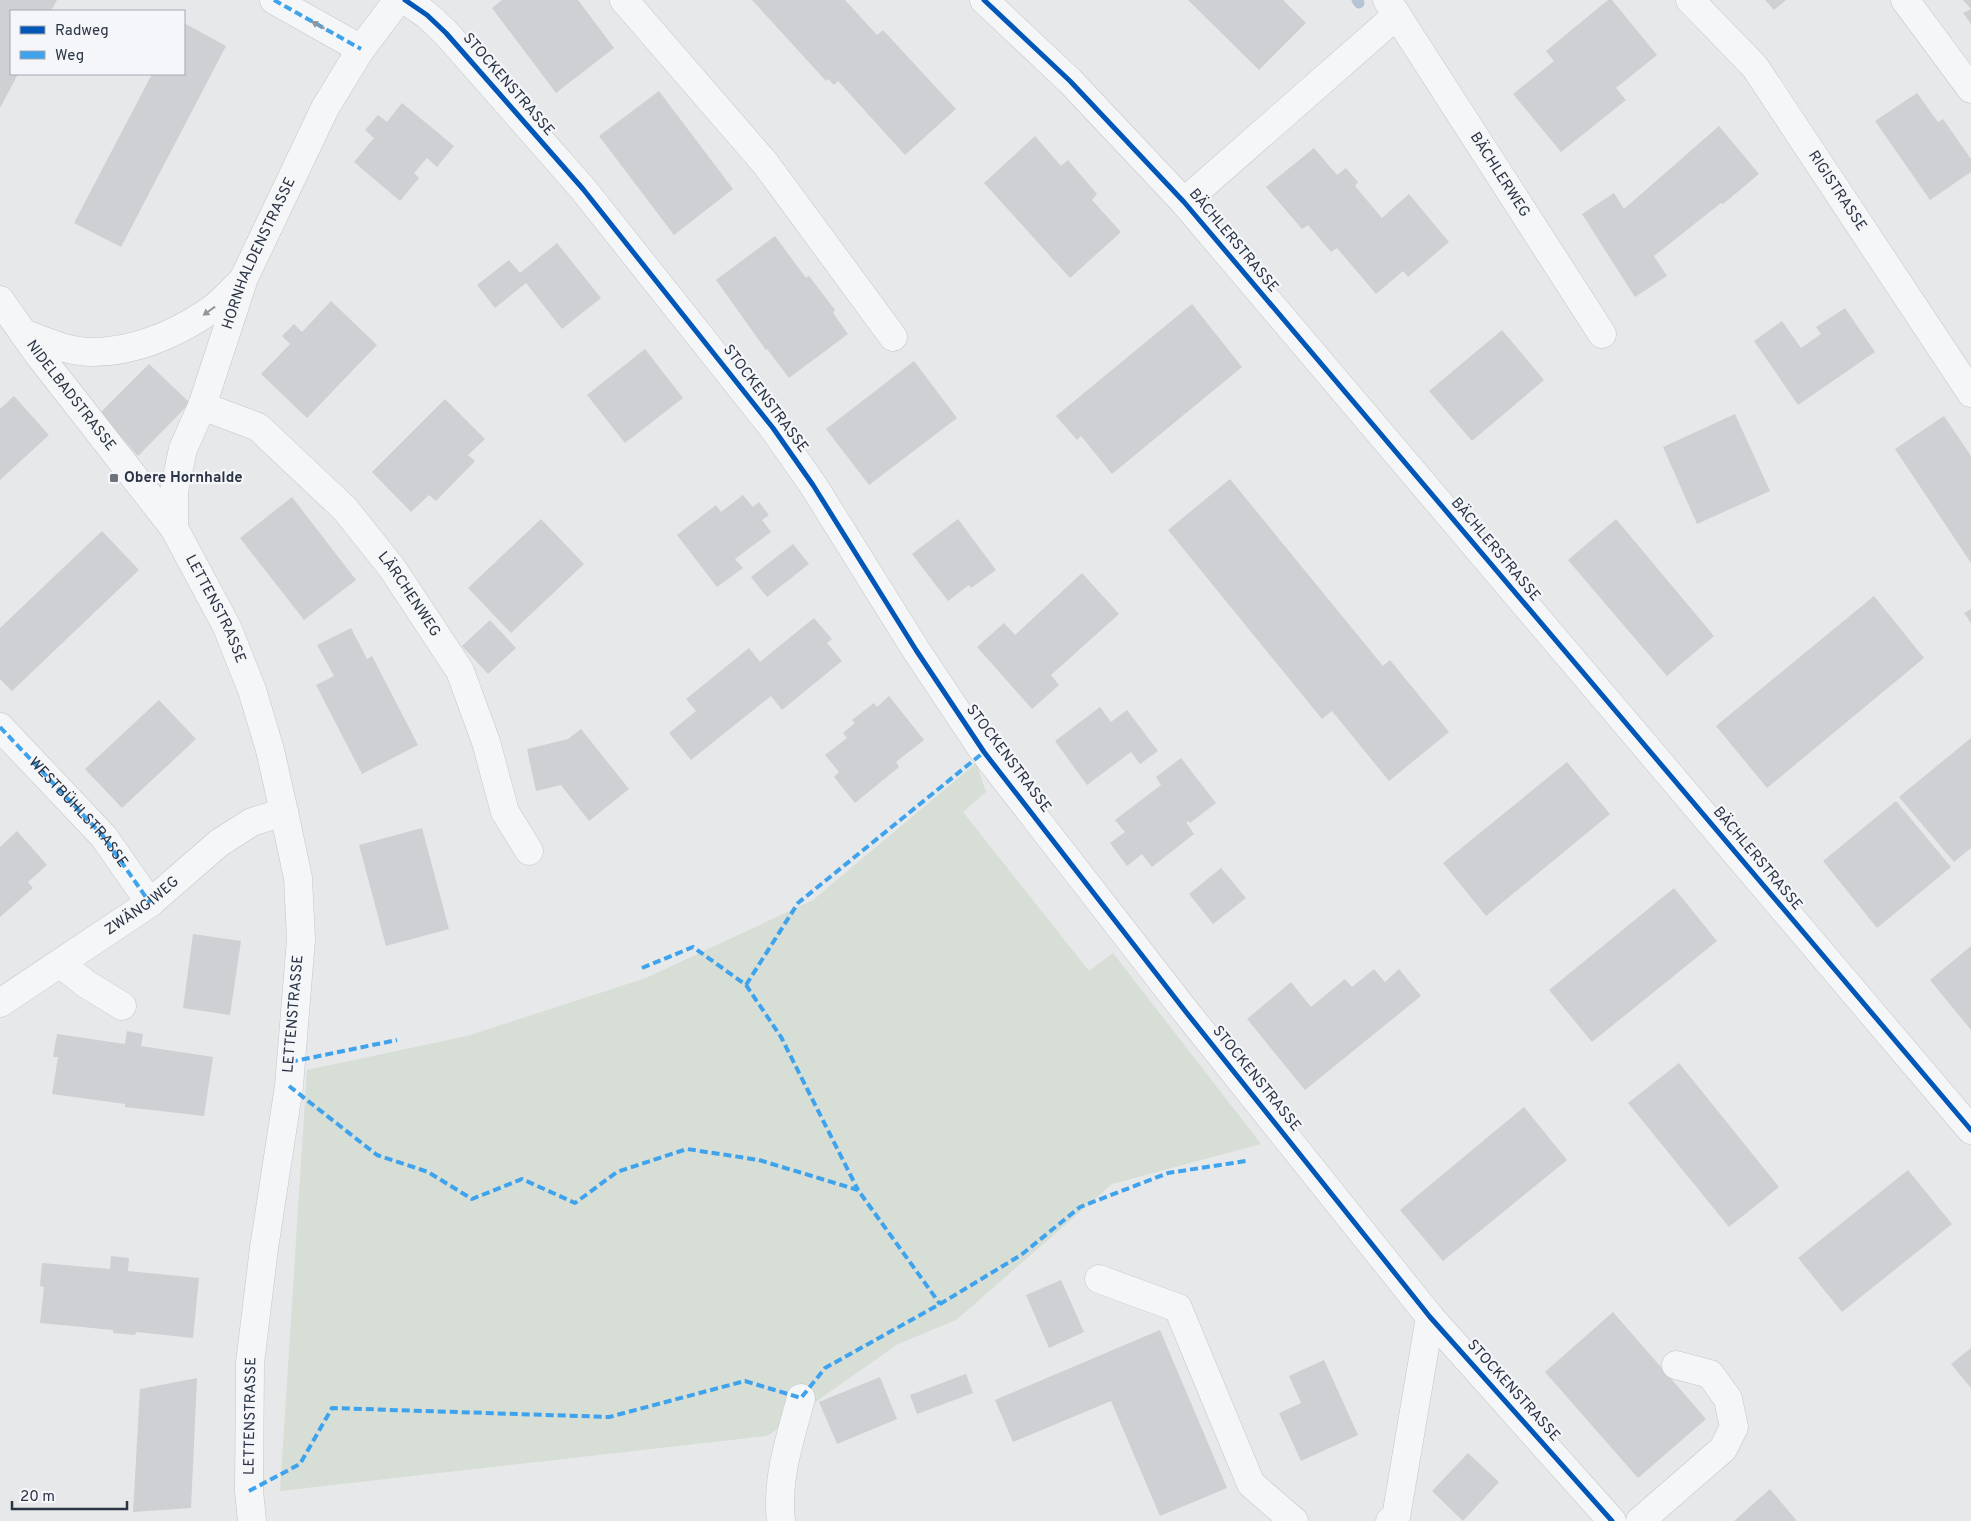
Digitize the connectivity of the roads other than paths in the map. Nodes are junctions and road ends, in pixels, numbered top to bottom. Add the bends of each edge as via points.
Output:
1 (274, 0) edge
2 (398, 0) edge
3 (405, 0) edge
4 (624, 0) edge
5 (984, 0) edge
6 (1690, 0) edge
7 (1905, 0) edge
8 (1392, 7) edge
9 (361, 49) junction
10 (1971, 89) edge
11 (1184, 202) junction
12 (244, 278) junction
13 (0, 300) edge
14 (23, 333) junction
15 (1602, 334) dead end
16 (893, 337) dead end
17 (1971, 393) edge
18 (202, 406) junction
19 (174, 528) junction
20 (0, 727) edge
21 (284, 812) junction
22 (528, 851) dead end
23 (150, 903) junction
24 (61, 964) junction
25 (0, 1002) edge
26 (122, 1006) dead end
27 (1971, 1130) edge
28 (1099, 1279) dead end
29 (1430, 1317) junction
30 (1676, 1365) dead end
31 (801, 1398) dead end
32 (252, 1521) edge
33 (781, 1521) edge
34 (1294, 1521) edge
35 (1390, 1521) edge
36 (1612, 1521) edge
37 (1640, 1521) edge

9 -> 1 street
2 - 9 street, HORNHALDENSTRASSE
3 - 29 street, STOCKENSTRASSE via 446,33 583,190 773,428 984,752 1186,1012
4 - 16 street via 765,163
5 - 11 street, BÄCHLERSTRASSE via 1070,81
6 - 17 street, RIGISTRASSE via 1755,67
7 - 10 street
8 - 11 street, BÄCHLERWEG
8 - 15 street, BÄCHLERWEG
9 - 12 street, HORNHALDENSTRASSE via 325,108
11 - 27 street, BÄCHLERSTRASSE
12 -> 14 street, NIDELBADSTRASSE via 210,312 174,332 121,350 88,352 64,348
12 - 18 street, HORNHALDENSTRASSE
13 - 14 street, NIDELBADSTRASSE
14 - 19 street, NIDELBADSTRASSE
18 - 19 street, HORNHALDENSTRASSE via 183,449 177,473
18 - 22 street, LÄRCHENWEG via 258,427 345,509 392,568 460,671 486,742 504,812
19 - 21 street, LETTENSTRASSE via 227,627 252,690
20 - 23 street, WESTBÜHLSTRASSE via 104,837
21 - 23 street, ZWÄNGIWEG via 252,822 220,843
21 - 32 street, LETTENSTRASSE via 298,878 301,939 289,1086 250,1363 249,1491
23 - 24 street, ZWÄNGIWEG
24 - 25 street, ZWÄNGIWEG
24 - 26 street
28 - 34 street via 1178,1308 1251,1484
29 - 35 street via 1396,1517
29 - 36 street, STOCKENSTRASSE
30 - 37 street via 1710,1374 1728,1399 1734,1427 1723,1449
31 - 33 street via 784,1461 778,1498

